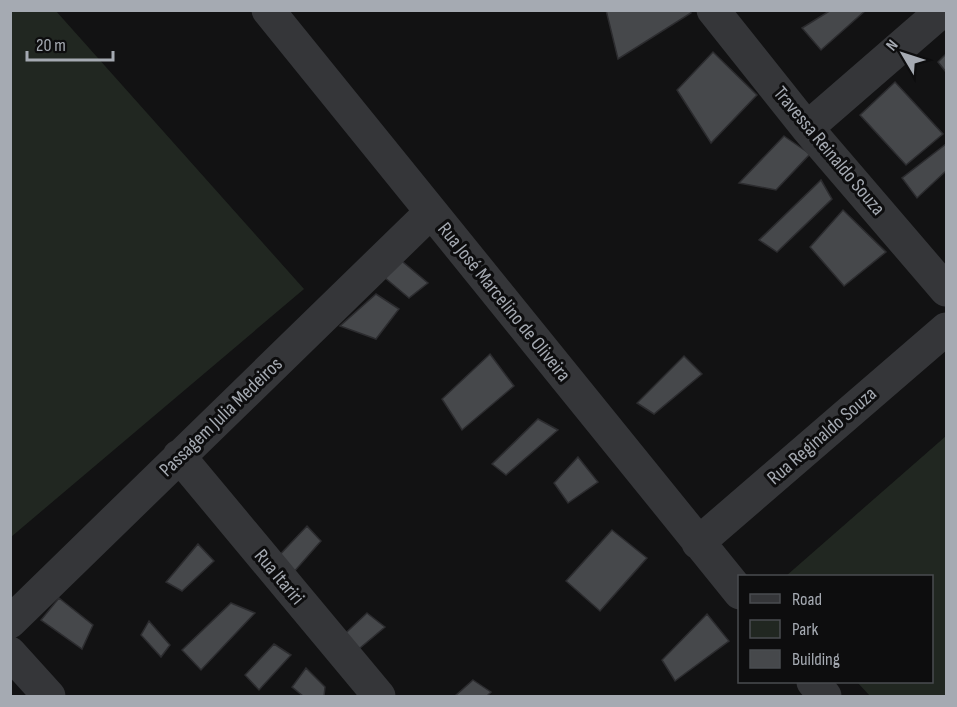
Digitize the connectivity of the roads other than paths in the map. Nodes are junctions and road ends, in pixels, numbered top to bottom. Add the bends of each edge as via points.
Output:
1 (268, 10) edge
2 (713, 10) edge
3 (944, 10) edge
4 (807, 128) junction
5 (431, 212) junction
6 (946, 290) edge
7 (946, 329) edge
8 (179, 456) junction
9 (698, 543) junction
10 (738, 591) edge
11 (10, 622) edge
12 (10, 653) edge
13 (815, 683) edge
14 (49, 696) edge
15 (379, 696) edge
16 (825, 696) edge

1 - 5 street, Rua José Marcelino de Oliveira
2 - 4 street, Travessa Reinaldo Souza
3 - 4 street
4 - 6 street, Travessa Reinaldo Souza
5 - 8 street, Passagem Julia Medeiros
5 - 9 street, Rua José Marcelino de Oliveira
7 - 9 street, Rua Reginaldo Souza
8 - 11 street, Passagem Julia Medeiros
8 - 15 street, Rua Itariri
9 - 10 street, Rua José Marcelino de Oliveira
12 - 14 street
13 - 16 street

